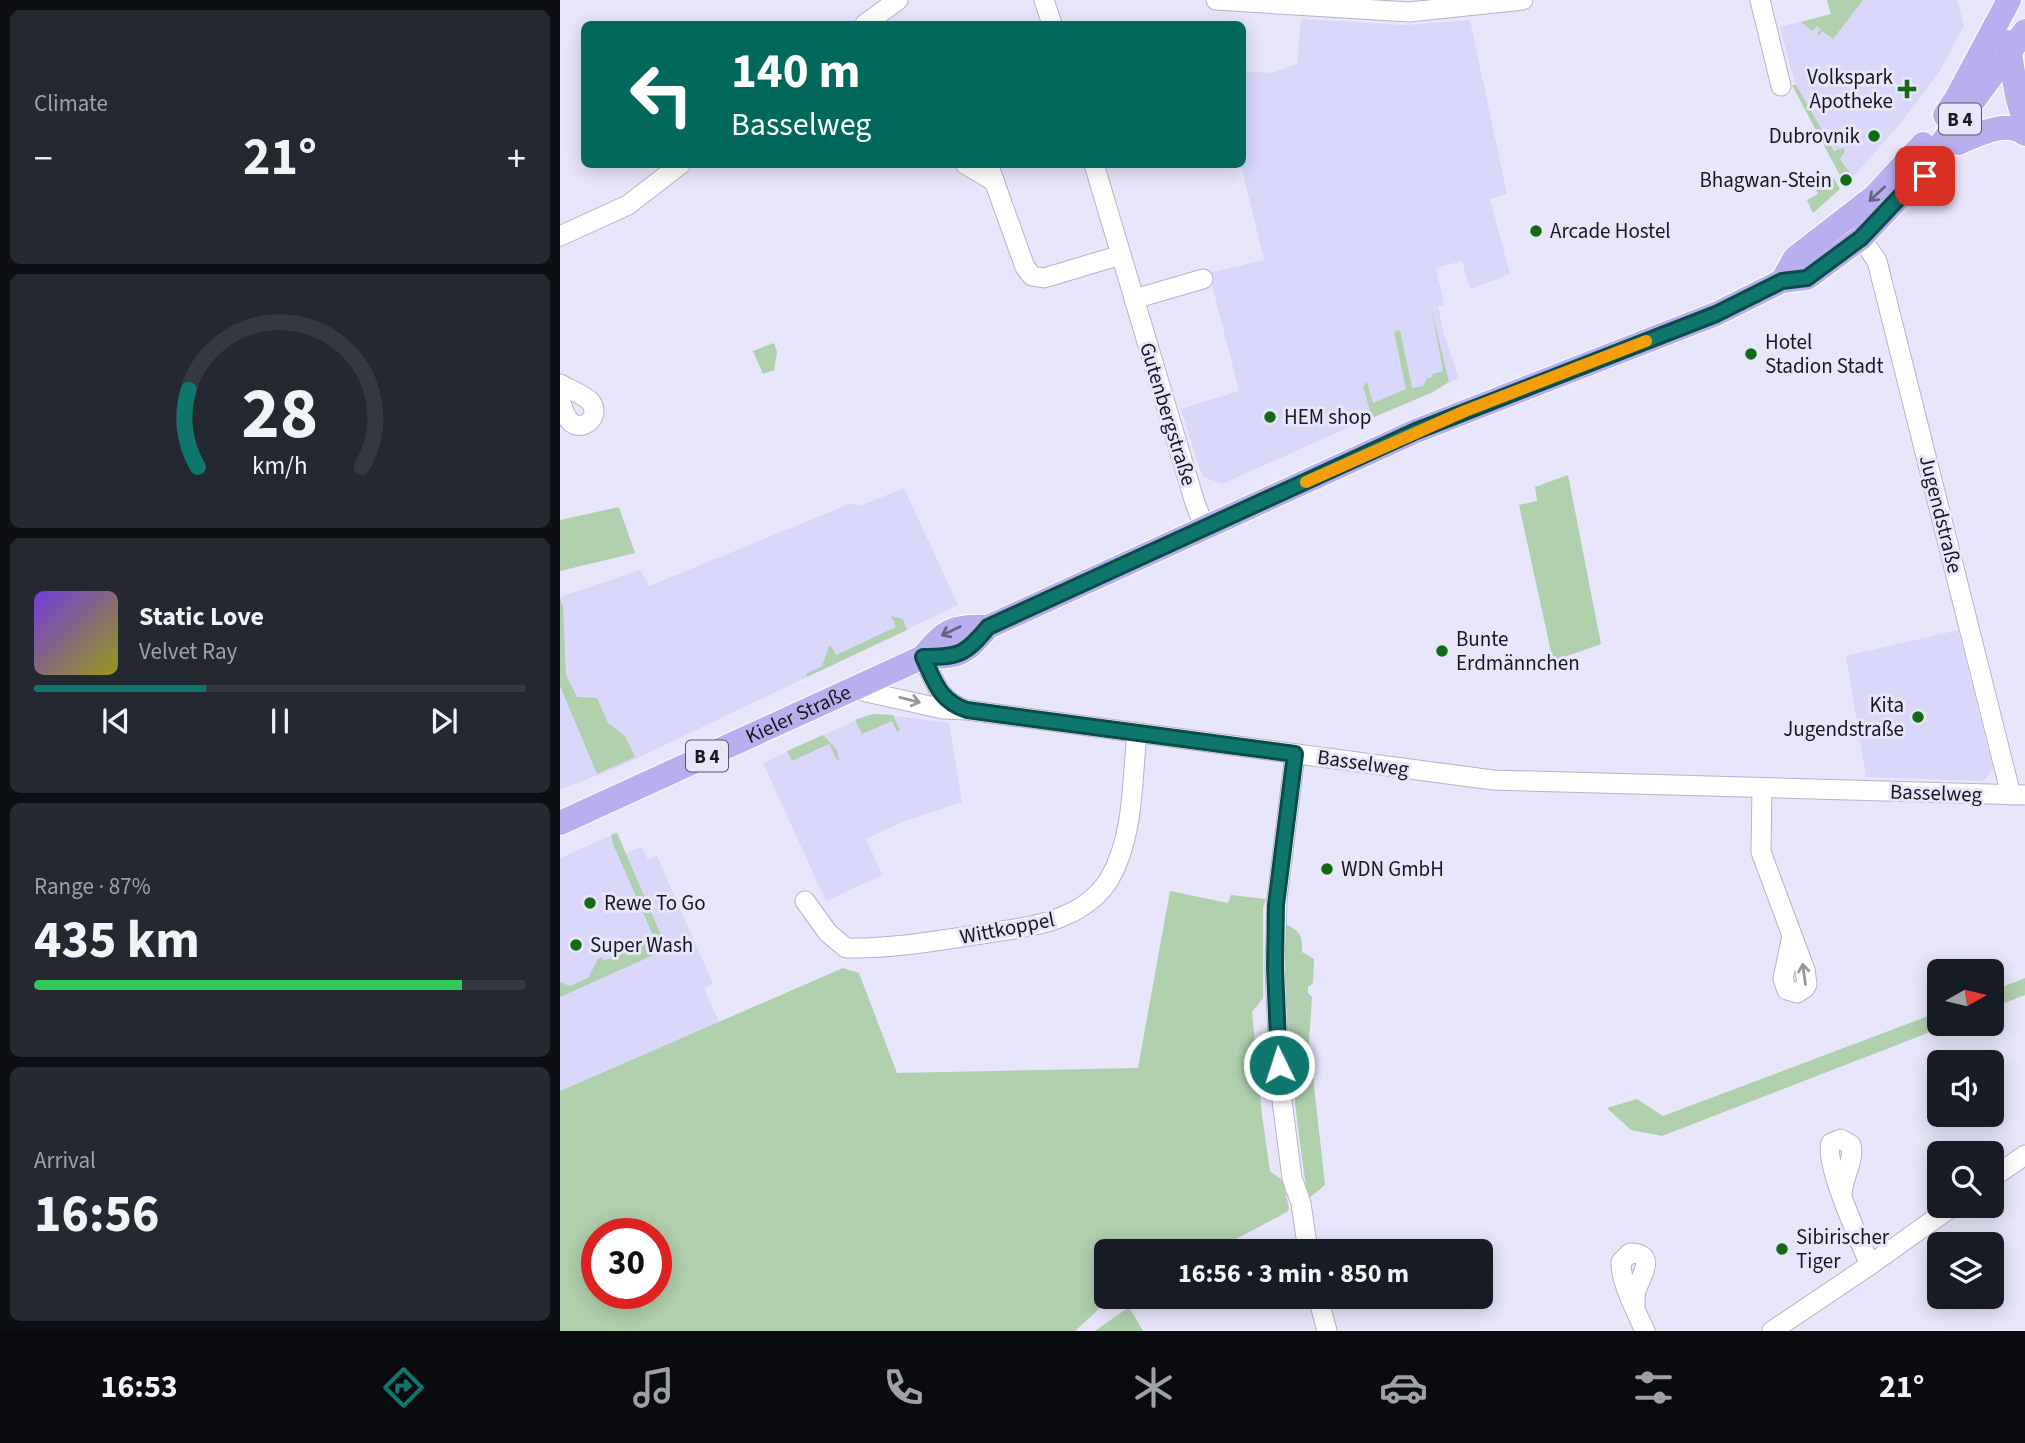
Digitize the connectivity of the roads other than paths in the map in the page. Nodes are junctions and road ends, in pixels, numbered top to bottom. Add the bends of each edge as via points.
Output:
1 (898, 0) edge
2 (1044, 0) edge
3 (1216, 0) edge
4 (1523, 0) edge
5 (1760, 0) edge
6 (2014, 6) edge
7 (869, 21) edge
8 (1051, 21) edge
9 (2025, 31) edge
10 (2016, 60) edge
11 (1781, 86) dead end
12 (2025, 123) edge
13 (2025, 134) edge
14 (1958, 143) junction
15 (676, 168) edge
16 (1095, 168) edge
17 (992, 173) edge
18 (1910, 186) junction
19 (560, 236) edge
20 (1861, 238) junction
21 (1121, 256) junction
22 (1203, 279) dead end
23 (1782, 281) junction
24 (1134, 299) junction
25 (560, 384) edge
26 (560, 399) edge
27 (1205, 528) junction
28 (923, 657) junction
29 (853, 689) junction
30 (967, 710) junction
31 (1137, 733) junction
32 (1295, 754) junction
33 (1762, 788) junction
34 (2018, 795) edge
35 (560, 823) edge
36 (805, 901) dead end
37 (1791, 936) dead end
38 (2025, 1155) edge
39 (2004, 1170) edge
40 (1842, 1195) dead end
41 (1936, 1218) edge
42 (1306, 1239) edge
43 (1870, 1265) junction
44 (1634, 1306) dead end
45 (1321, 1309) edge
46 (1327, 1331) edge
47 (1645, 1331) edge
48 (1772, 1331) edge

1 - 7 street
2 - 8 street
3 - 4 street via 1409,12
5 - 11 street
6 - 10 main road
6 -> 23 main road, Kieler Straße / B 4 via 1933,133 1875,196 1795,258
9 - 10 main road, Kieler Straße / B 4
10 - 12 main road
10 - 14 main road, Kieler Straße / B 4
10 - 18 main road, Kieler Straße / B 4
13 - 14 main road via 2003,127
14 - 18 main road, Kieler Straße / B 4 via 1940,166
15 - 19 street via 628,205
16 - 21 street, Gutenbergstraße
17 - 21 street via 1032,276 1044,278
18 - 20 main road, Kieler Straße / B 4
20 - 23 main road, Kieler Straße / B 4 via 1807,278
20 - 34 street, Jugendstraße via 1877,261
21 - 24 street, Gutenbergstraße
22 - 24 street
23 - 27 main road, Kieler Straße / B 4 via 1716,314 1426,427
24 - 27 street, Gutenbergstraße
25 - 26 street via 593,404 591,420 575,425 568,420
27 - 28 main road, Kieler Straße / B 4 via 988,627 971,648 951,657
28 - 29 main road, Kieler Straße / B 4
28 - 30 street, Basselweg via 943,697
29 -> 30 street, Basselweg
29 - 35 main road, Kieler Straße / B 4
30 - 31 street, Basselweg
31 - 32 street, Basselweg
31 - 36 street, Wittkoppel via 1127,825 1118,862 1094,897 1064,917 920,943 846,948 828,933
32 - 33 street, Basselweg via 1506,781
32 - 42 street via 1277,899 1275,968 1282,1097 1292,1178
33 - 34 street, Basselweg
33 - 37 street via 1761,852
38 - 39 street
40 - 43 street
41 - 43 street
43 - 48 street
44 - 47 street
45 - 46 street

